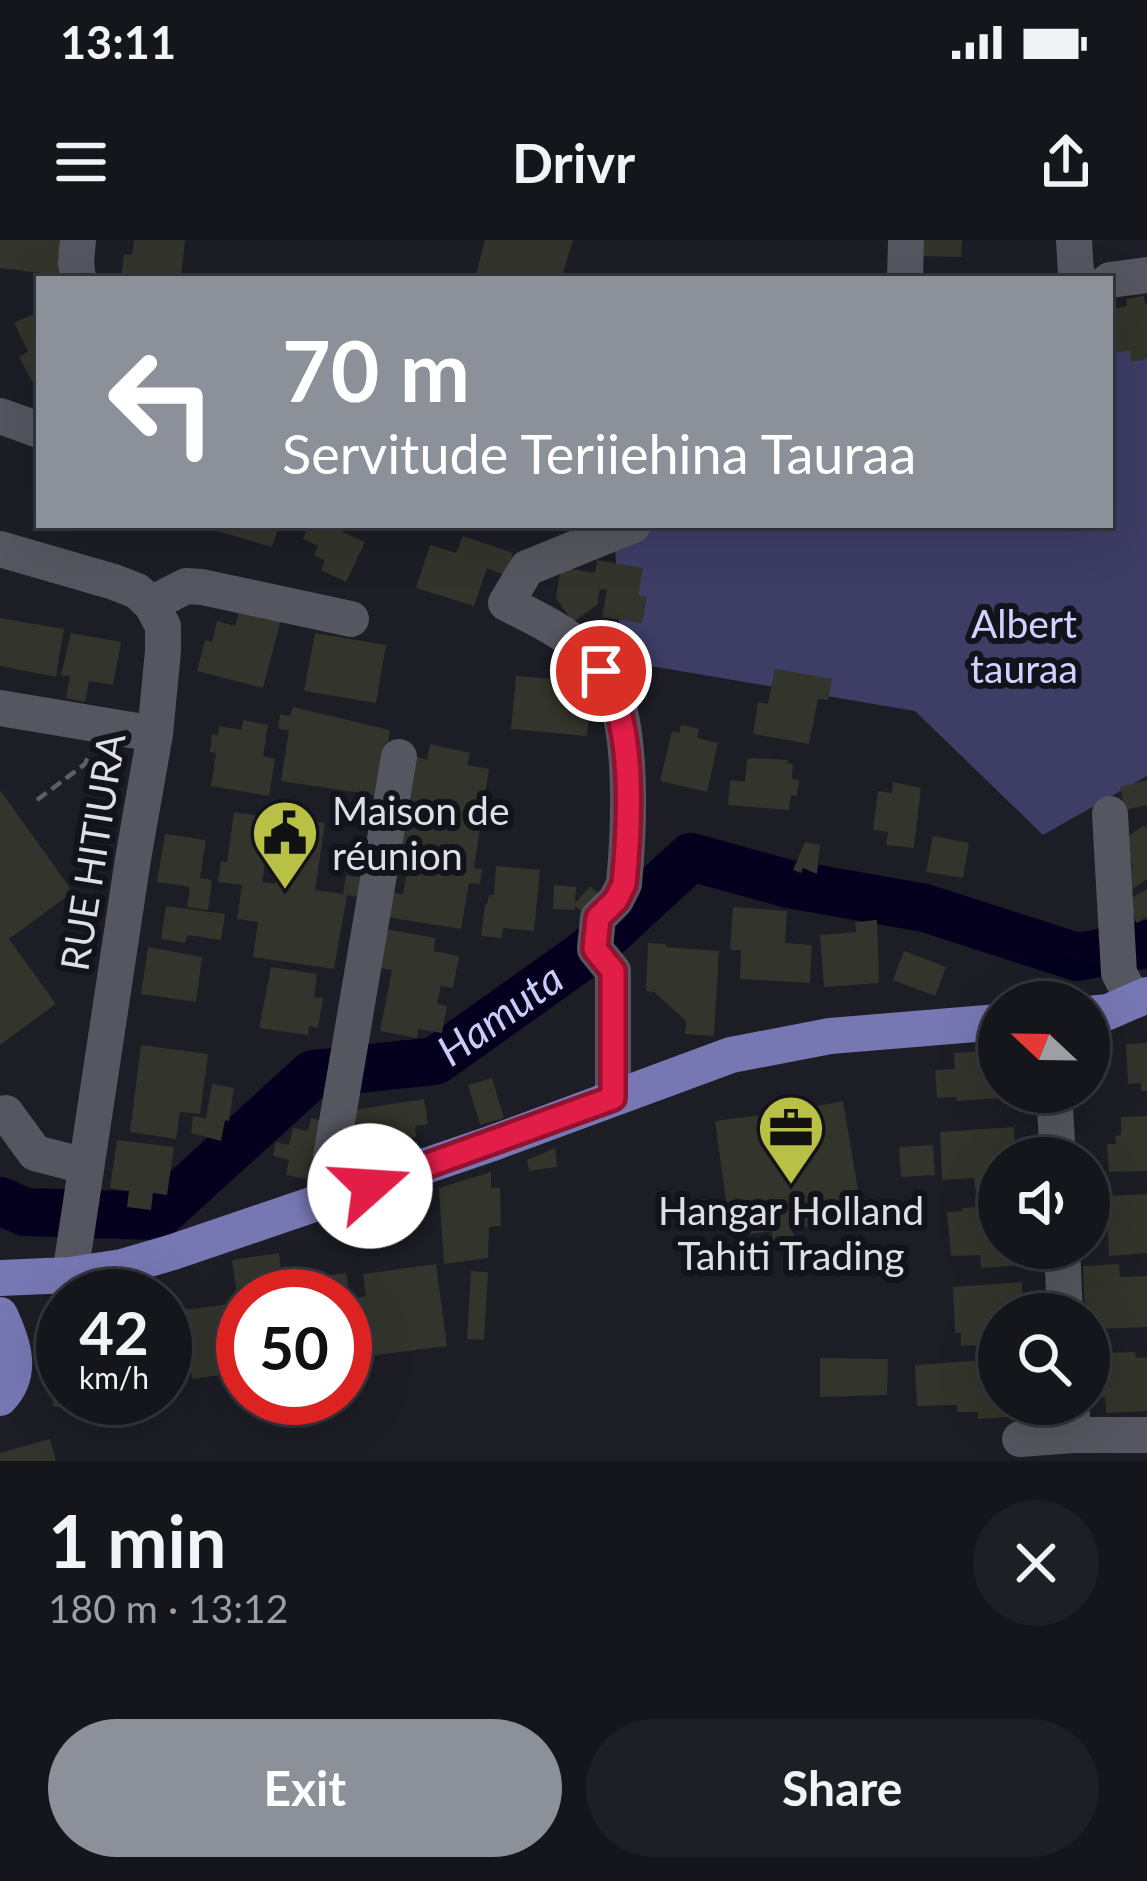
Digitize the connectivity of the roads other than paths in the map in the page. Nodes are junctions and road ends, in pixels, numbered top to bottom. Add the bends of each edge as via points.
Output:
1 (78, 240) edge
2 (906, 240) edge
3 (1074, 240) edge
4 (78, 276) edge
5 (904, 276) edge
6 (1078, 276) edge
7 (0, 416) edge
8 (36, 429) edge
9 (626, 528) edge
10 (0, 549) edge
11 (151, 604) junction
12 (351, 619) dead end
13 (569, 674) dead end
14 (0, 708) edge
15 (154, 734) junction
16 (623, 735) junction
17 (399, 758) dead end
18 (1110, 814) dead end
19 (1134, 985) edge
20 (1110, 1010) edge
21 (978, 1024) edge
22 (613, 1098) junction
23 (6, 1113) dead end
24 (83, 1180) junction
25 (330, 1199) junction
26 (88, 1269) edge
27 (120, 1269) edge
28 (0, 1278) edge
29 (36, 1279) edge
30 (0, 1315) edge
31 (0, 1398) edge
32 (1058, 1425) edge
33 (1095, 1425) edge
34 (1147, 1436) edge
35 (1020, 1439) dead end

1 - 4 street
2 - 5 street
3 - 6 street
7 - 8 street
9 - 16 street via 527,568 506,603 583,650 612,688
10 - 11 street via 114,582
11 - 12 street via 186,586 202,587
11 - 15 street, RUE HITIURA via 164,651
13 - 16 street via 598,690
14 - 15 street
15 - 24 street, RUE HITIURA
16 - 22 street via 624,884 598,918 595,949 613,971
17 - 25 street
18 - 19 street
19 - 20 main road
21 - 22 main road via 830,1036 731,1055
22 - 25 main road
23 - 24 street via 35,1154
24 - 26 street, RUE HITIURA via 75,1237
25 - 27 main road
28 - 29 main road
30 - 31 main road via 16,1358
32 - 35 street
33 - 34 street

